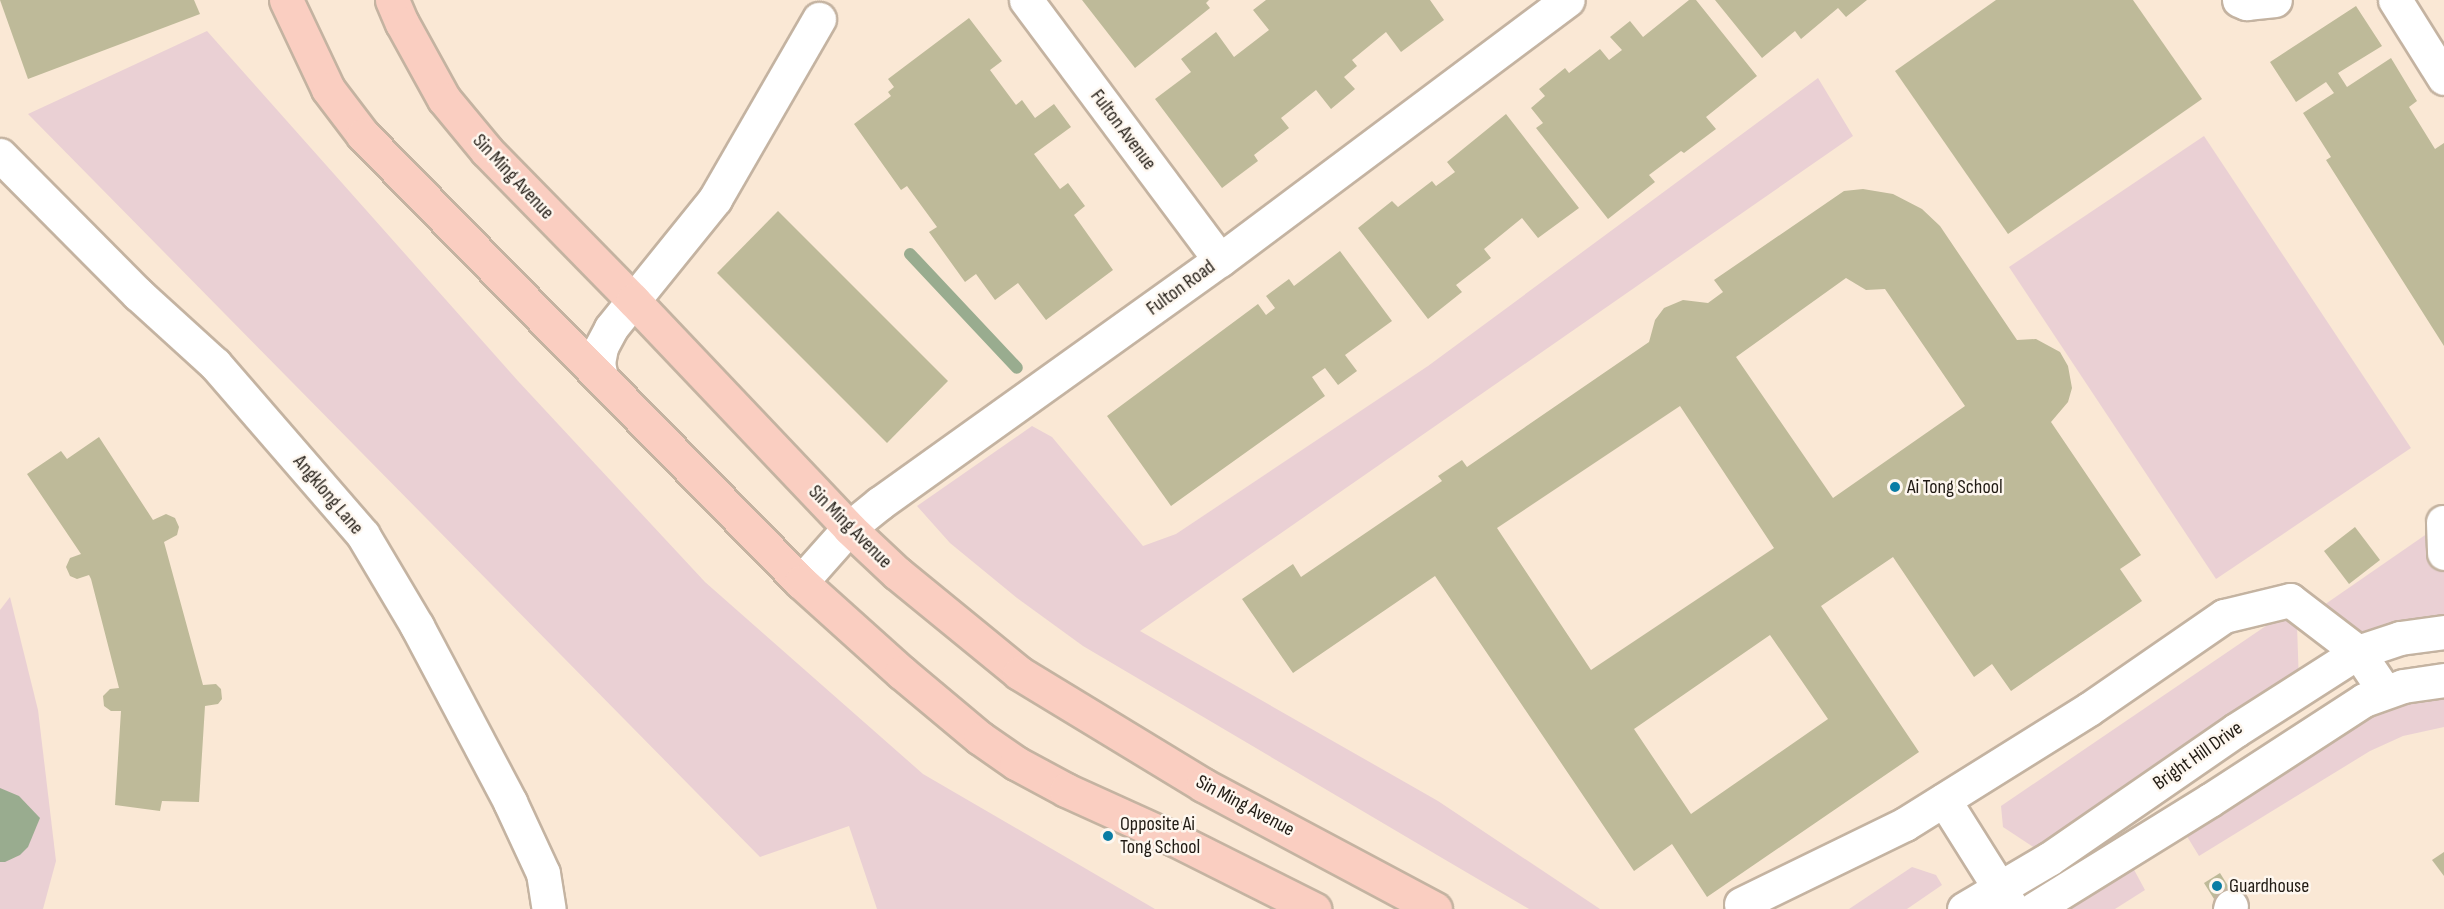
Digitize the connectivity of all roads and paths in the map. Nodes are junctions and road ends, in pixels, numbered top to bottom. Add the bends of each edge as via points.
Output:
1 (286, 0) edge
2 (392, 0) edge
3 (1026, 0) edge
4 (1567, 0) edge
5 (2239, 0) edge
6 (2275, 0) edge
7 (2395, 0) edge
8 (819, 19) dead end
9 (2433, 38) edge
10 (2444, 78) edge
11 (0, 155) edge
12 (1220, 260) junction
13 (633, 300) junction
14 (610, 328) junction
15 (555, 332) junction
16 (601, 378) junction
17 (849, 528) junction
18 (801, 582) junction
19 (2444, 632) edge
20 (2358, 652) junction
21 (2444, 680) edge
22 (2385, 693) junction
23 (2154, 787) junction
24 (1944, 800) junction
25 (2177, 820) junction
26 (2006, 898) edge
27 (1741, 904) dead end
28 (549, 909) edge
29 (1314, 909) edge
30 (1435, 909) edge
31 (1964, 909) edge
32 (2034, 909) edge

1 - 15 main road via 328,89 363,135
2 - 13 main road, Sin Ming Avenue via 451,108 487,151
3 - 12 street, Fulton Avenue
4 - 12 street, Fulton Road
5 - 6 street
7 - 9 street
8 - 13 street via 715,199
9 - 10 street
11 - 28 street, Angklong Lane via 138,294 215,364 363,535 417,626 510,802 543,873
12 - 17 street, Fulton Road
13 - 14 street
13 - 17 main road, Sin Ming Avenue
14 - 15 street via 590,337
14 - 16 street via 598,363
15 - 16 main road
16 - 18 main road
17 - 18 street, Fulton Road
17 - 30 main road, Sin Ming Avenue via 897,573 1019,673 1203,785
18 - 29 main road via 901,672 1016,763
19 - 20 street, Bright Hill Drive via 2400,638
20 - 22 street
20 - 23 street, Bright Hill Drive
20 - 24 street via 2290,600 2224,616 2089,709
21 - 22 street, Bright Hill Drive
22 - 25 street, Bright Hill Drive via 2355,705
23 - 25 street
23 - 26 street, Bright Hill Drive via 2049,859
24 - 26 street
24 - 27 street via 1905,824
25 - 32 street, Bright Hill Drive
26 - 31 street, Bright Hill Drive

